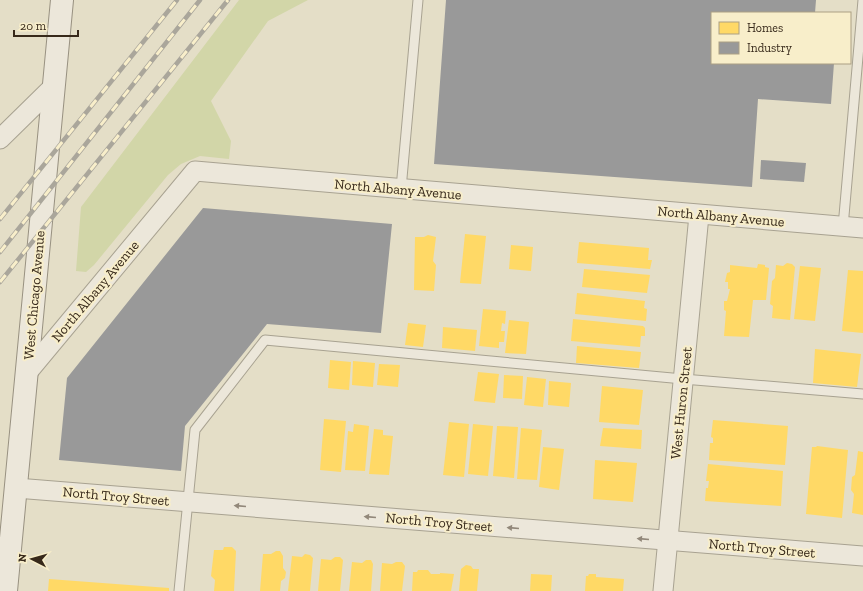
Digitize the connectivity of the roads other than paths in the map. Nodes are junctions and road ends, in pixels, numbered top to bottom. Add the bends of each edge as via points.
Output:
1 (62, 0) edge
2 (418, 0) edge
3 (862, 0) edge
4 (54, 86) junction
5 (0, 139) edge
6 (401, 189) junction
7 (699, 215) junction
8 (843, 227) junction
9 (863, 228) edge
10 (27, 373) junction
11 (683, 379) junction
12 (863, 394) edge
13 (16, 488) junction
14 (188, 502) junction
15 (668, 541) junction
16 (863, 556) edge
17 (6, 591) edge
18 (178, 591) edge
19 (663, 591) edge

1 - 4 main road, West Chicago Avenue
2 - 6 lane
3 - 8 lane
4 - 5 street
4 - 10 main road, West Chicago Avenue
6 - 7 street, North Albany Avenue
6 - 10 street, North Albany Avenue via 195,171
7 - 8 street, North Albany Avenue
7 - 11 street, West Huron Street
8 - 9 street, North Albany Avenue
10 - 13 main road, West Chicago Avenue
11 - 12 lane
11 - 14 lane via 265,340 195,430
11 - 15 street, West Huron Street
13 - 14 street, North Troy Street
13 - 17 main road, West Chicago Avenue
15 -> 14 street, North Troy Street
14 - 18 lane
15 - 16 street, North Troy Street
15 - 19 street, West Huron Street

